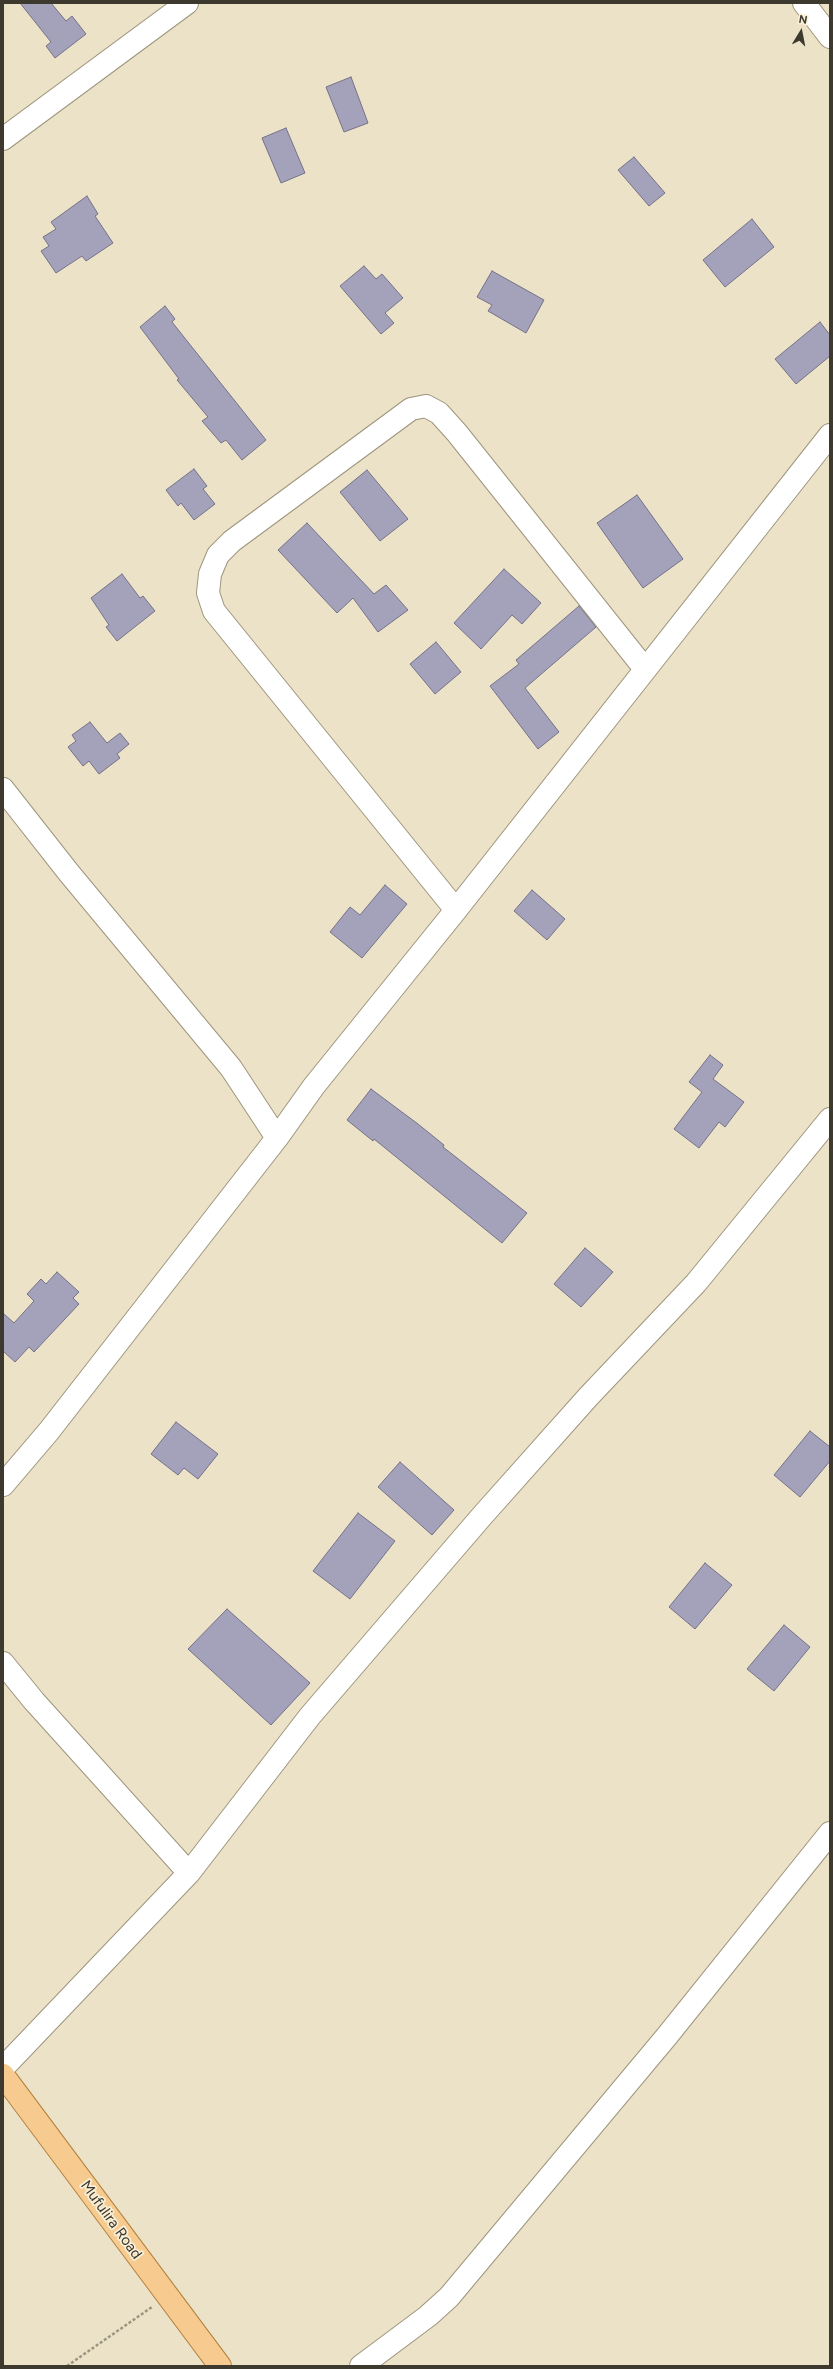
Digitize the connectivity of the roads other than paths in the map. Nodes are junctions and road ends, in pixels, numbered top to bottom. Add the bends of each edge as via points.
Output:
1 (187, 3) edge
2 (804, 3) edge
3 (830, 37) edge
4 (3, 139) edge
5 (830, 435) edge
6 (645, 669) junction
7 (3, 789) edge
8 (456, 910) junction
9 (830, 1119) edge
10 (276, 1138) junction
11 (3, 1485) edge
12 (3, 1663) edge
13 (830, 1833) edge
14 (189, 1873) junction
15 (3, 2068) edge
16 (3, 2075) edge
17 (220, 2366) edge
18 (361, 2366) edge

1 - 4 street
2 - 3 street
5 - 6 street
6 - 8 street
6 - 8 street via 457,433 438,413 426,406 412,409 232,541 218,555 210,574 208,593 214,611
7 - 10 street via 69,873 231,1068
8 - 10 street via 314,1086
9 - 14 street via 696,1283 588,1397 310,1716
10 - 11 street via 54,1424
12 - 14 street via 44,1713
13 - 18 street via 662,2042 453,2292 428,2316
14 - 15 street
16 - 17 main road, Mufulira Road

